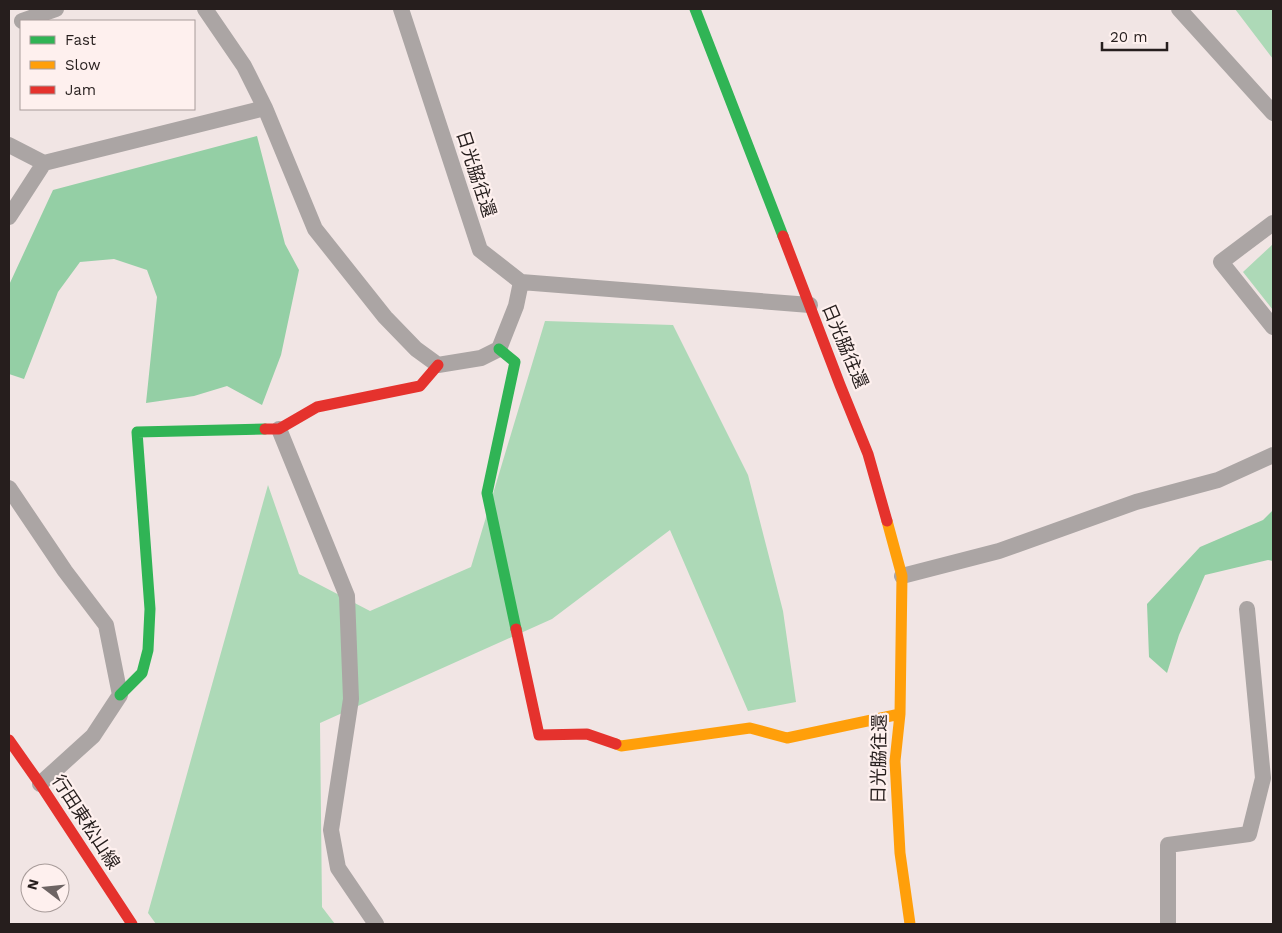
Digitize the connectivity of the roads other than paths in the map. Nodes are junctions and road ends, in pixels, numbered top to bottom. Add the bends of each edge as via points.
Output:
1 (56, 9) edge
2 (205, 9) edge
3 (401, 9) edge
4 (695, 9) edge
5 (1179, 9) edge
6 (25, 20) edge
7 (265, 108) junction
8 (1273, 113) edge
9 (9, 145) edge
10 (44, 163) junction
11 (9, 217) edge
12 (1273, 223) edge
13 (521, 282) junction
14 (810, 305) junction
15 (1273, 327) edge
16 (498, 348) junction
17 (438, 365) junction
18 (279, 429) junction
19 (1273, 455) edge
20 (9, 488) edge
21 (902, 576) junction
22 (1247, 609) dead end
23 (120, 695) junction
24 (900, 714) junction
25 (9, 740) edge
26 (40, 784) junction
27 (132, 924) edge
28 (376, 924) edge
29 (910, 924) edge
30 (1168, 924) edge

1 - 6 street
2 - 7 street via 244,66
3 - 13 street, 日光脇往還 via 480,250
4 - 14 street
5 - 8 street
7 - 10 street
7 - 17 street via 314,229 385,317 416,349
9 - 10 street
10 - 11 street
12 - 15 street via 1222,262
13 - 14 street, 日光脇往還
13 - 16 street via 516,306
14 - 21 street, 日光脇往還 via 868,454
16 - 17 street via 481,358
16 - 24 street via 516,362 487,493 539,735 587,734 621,746 750,728 787,738
17 - 18 street via 420,386 317,407
18 - 23 street via 137,432 150,609 148,650 142,674
18 - 28 street via 347,596 351,699 331,830 338,868
19 - 21 street via 1218,480 1136,502 999,551
20 - 23 street via 106,625
21 - 24 street, 日光脇往還
22 - 30 street via 1263,778 1249,834 1168,845
23 - 26 street via 93,736
24 - 29 street, 日光脇往還 via 895,761 900,853
25 - 26 street, 行田東松山線
26 - 27 street, 行田東松山線

